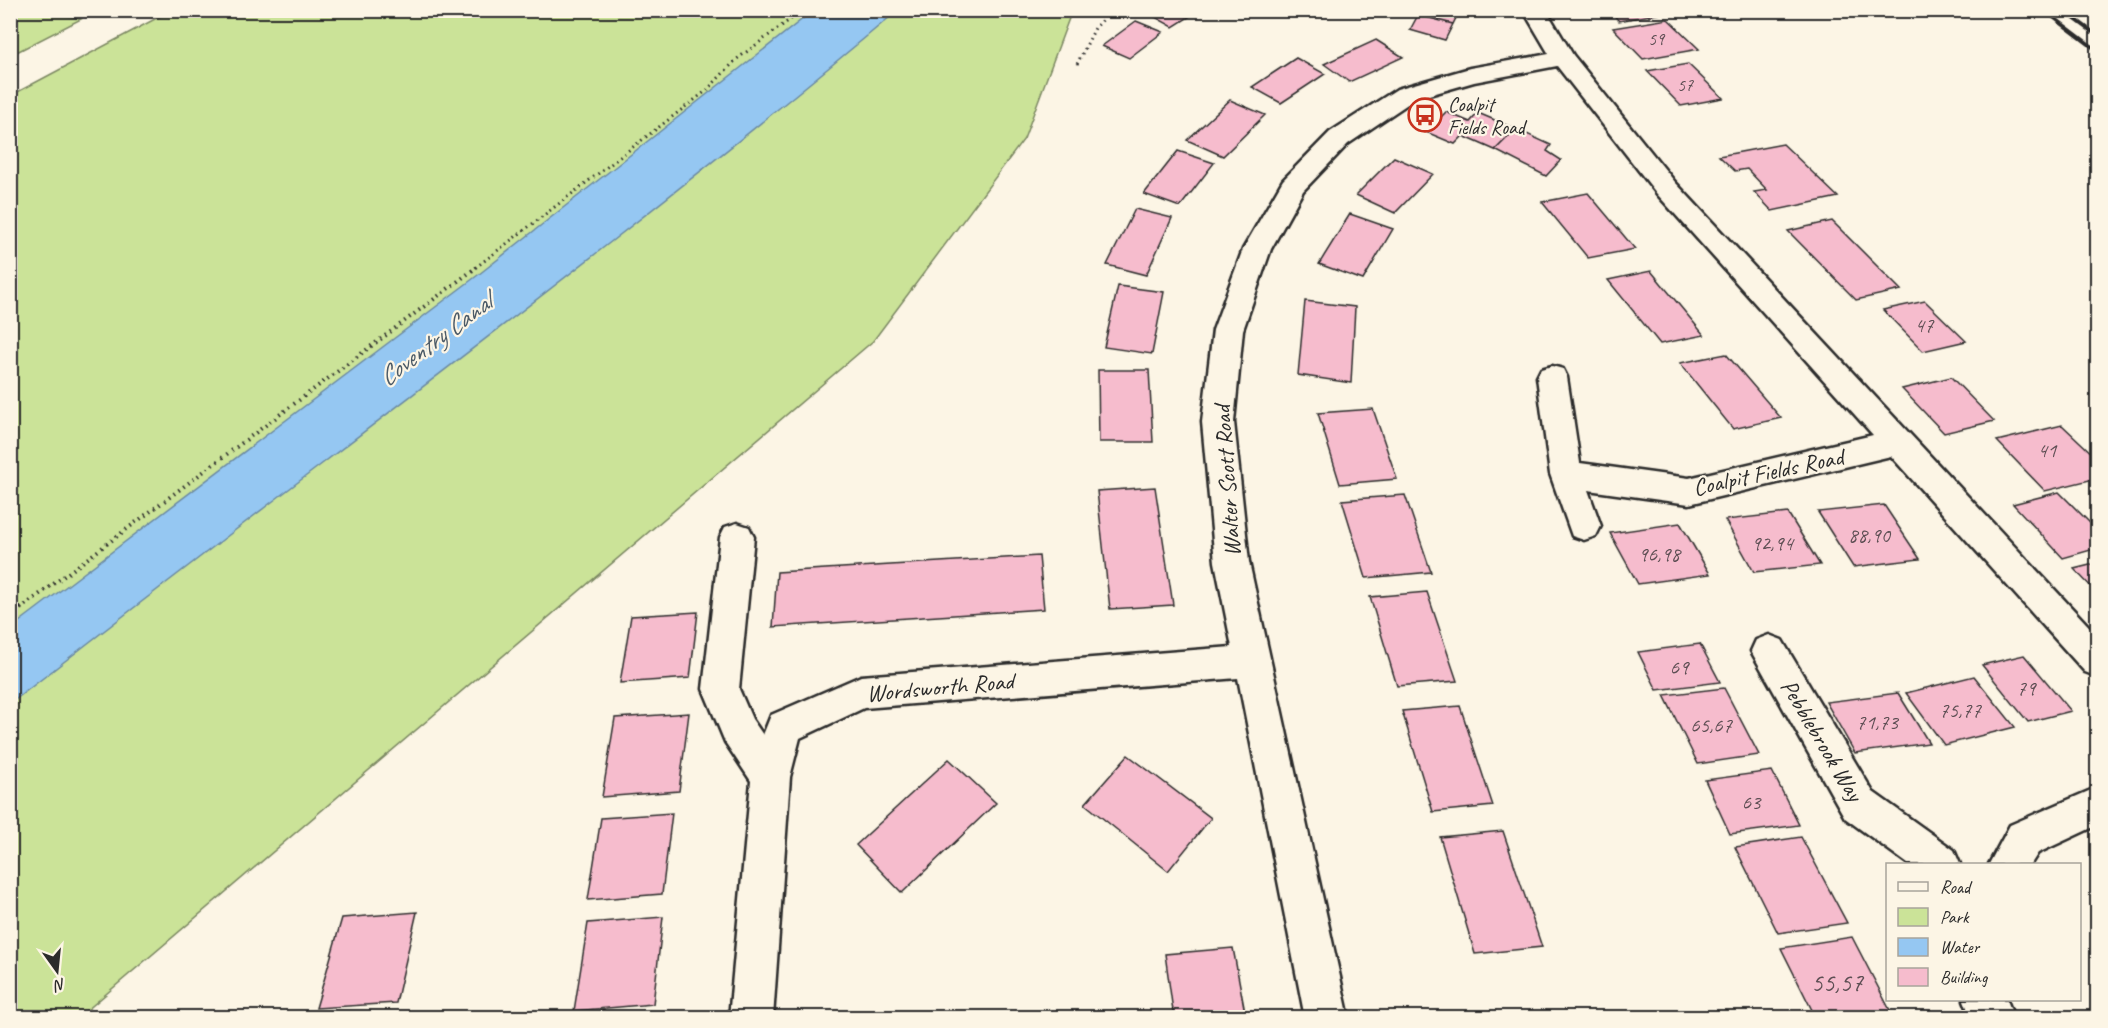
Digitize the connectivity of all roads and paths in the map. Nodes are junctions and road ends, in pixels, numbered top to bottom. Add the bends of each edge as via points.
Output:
1 (803, 10) edge
2 (1112, 10) edge
3 (1534, 10) edge
4 (1563, 58) junction
5 (1077, 64) dead end
6 (1552, 377) dead end
7 (1897, 442) junction
8 (1566, 474) junction
9 (1584, 526) dead end
10 (737, 537) dead end
11 (10, 616) edge
12 (1768, 651) dead end
13 (1252, 661) junction
14 (2097, 661) edge
15 (771, 777) junction
16 (2097, 805) edge
17 (1939, 863) edge
18 (2010, 863) edge
19 (1986, 1001) edge
20 (751, 1017) edge
21 (1327, 1017) edge
22 (1993, 1017) edge

1 - 11 path via 737,59 706,91 446,291
2 - 5 path via 1088,39
3 - 4 street
4 - 7 street via 1666,188
4 - 13 street, Walter Scott Road via 1470,75 1406,94 1339,138 1292,186 1257,249 1228,330 1218,422 1232,561
6 - 8 street
7 - 8 street, Coalpit Fields Road via 1689,492
7 - 14 street
8 - 9 street
10 - 15 street via 720,689 738,730
12 - 17 street, Pebblebrook Way via 1859,805
13 - 15 street, Wordsworth Road via 861,692 784,727
13 - 21 street, Walter Scott Road
15 - 20 street, Wordsworth Road
16 - 18 street via 2024,839
19 - 22 street

